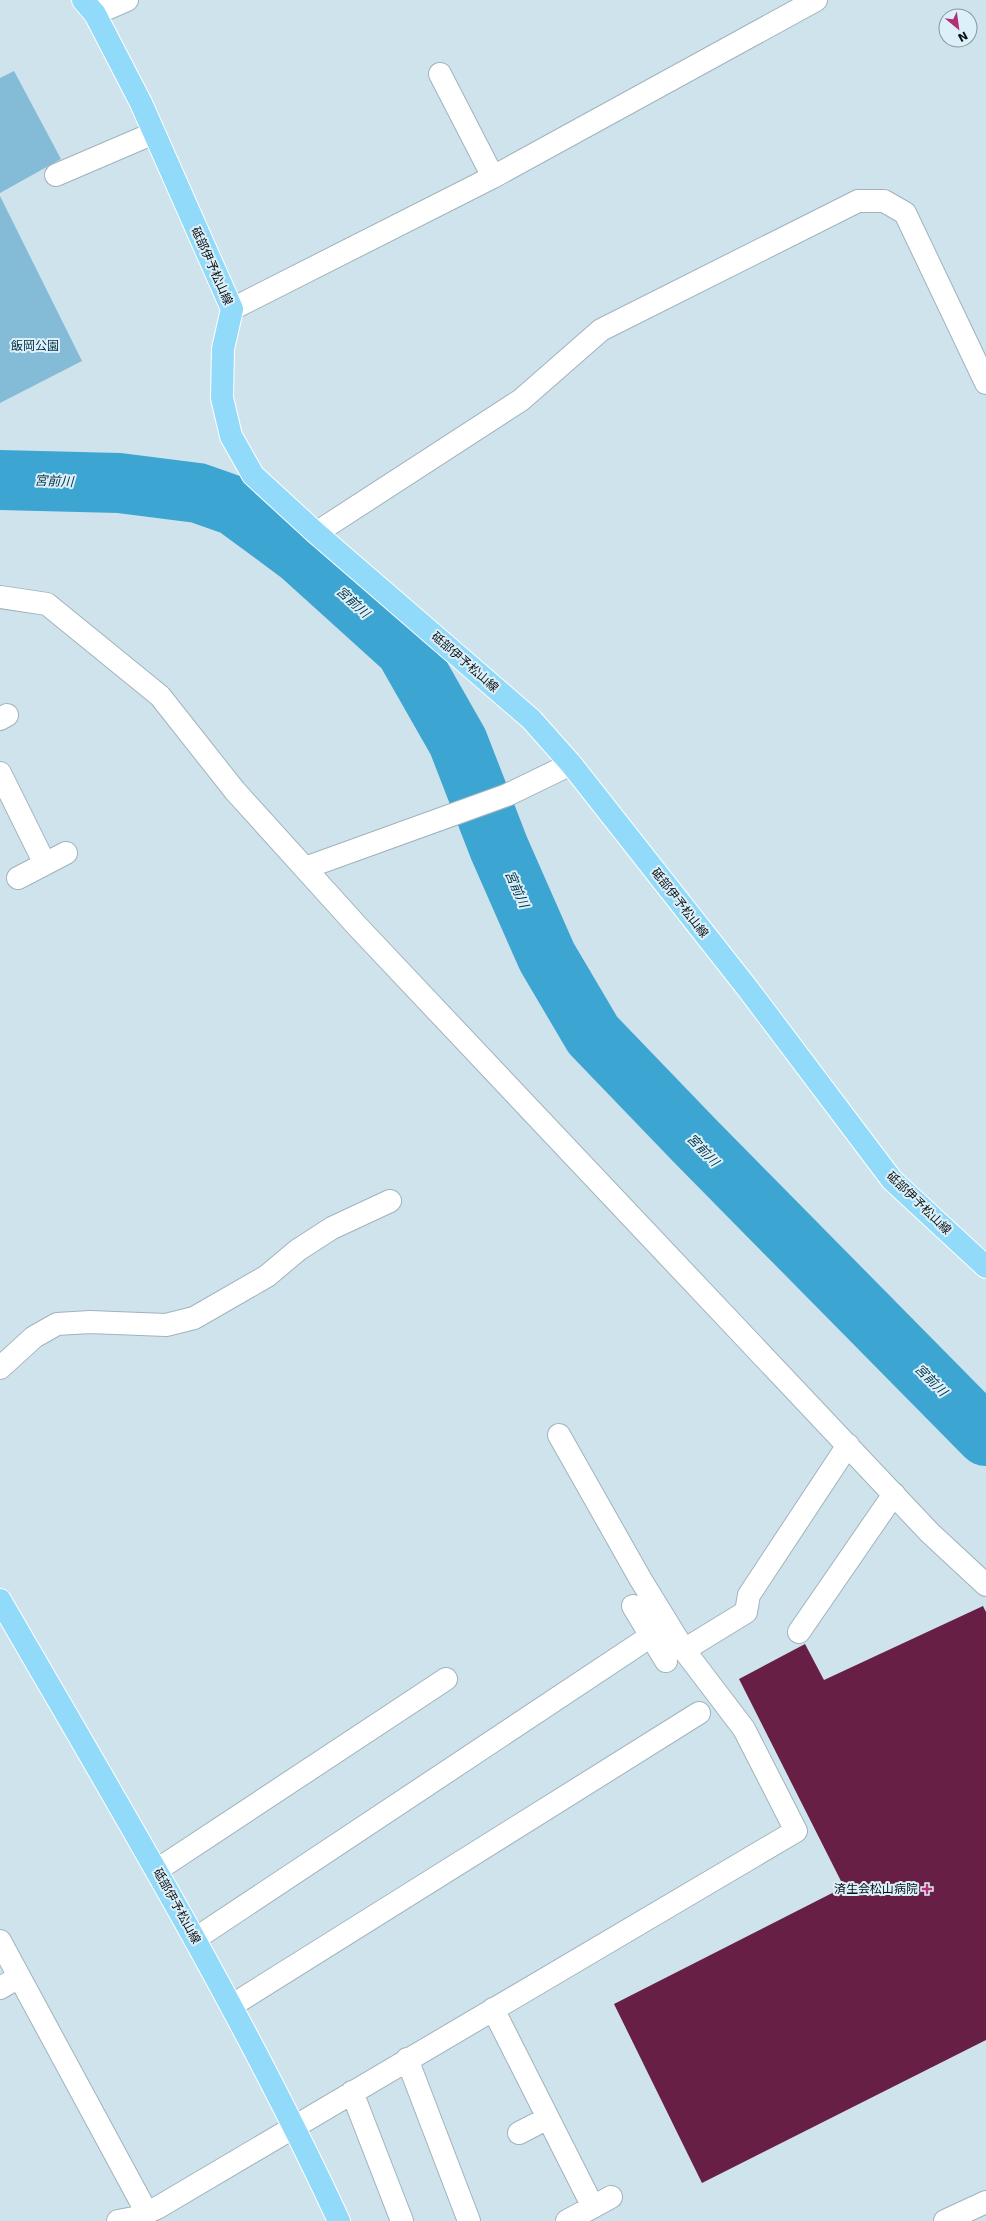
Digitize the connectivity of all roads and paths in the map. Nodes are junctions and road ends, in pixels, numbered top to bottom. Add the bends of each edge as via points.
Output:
1 (127, 0) edge
2 (816, 0) edge
3 (89, 7) edge
4 (440, 74) dead end
5 (154, 133) junction
6 (56, 175) dead end
7 (493, 177) junction
8 (232, 310) junction
9 (981, 360) edge
10 (986, 383) edge
11 (316, 533) junction
12 (0, 597) edge
13 (571, 764) junction
14 (0, 773) edge
15 (66, 853) dead end
16 (45, 864) junction
17 (305, 868) junction
18 (18, 878) dead end
19 (390, 1201) dead end
20 (986, 1267) edge
21 (0, 1368) edge
22 (559, 1435) dead end
23 (848, 1445) junction
24 (894, 1494) junction
25 (986, 1585) edge
26 (0, 1600) edge
27 (633, 1606) dead end
28 (799, 1632) dead end
29 (651, 1636) junction
30 (684, 1650) junction
31 (666, 1661) dead end
32 (446, 1679) dead end
33 (699, 1713) dead end
34 (156, 1870) junction
35 (195, 1939) junction
36 (0, 1941) edge
37 (19, 1977) junction
38 (0, 1988) edge
39 (231, 2006) junction
40 (493, 2009) junction
41 (407, 2059) junction
42 (352, 2092) junction
43 (548, 2118) junction
44 (294, 2126) junction
45 (519, 2132) dead end
46 (986, 2202) edge
47 (156, 2214) edge
48 (118, 2221) edge
49 (339, 2221) edge
50 (402, 2221) edge
51 (469, 2221) edge
52 (567, 2221) edge
53 (945, 2221) edge

1 - 3 street
2 - 7 street
3 - 5 main road, 砥部伊予松山線 via 142,103
4 - 7 street
5 - 6 street
5 - 8 main road, 砥部伊予松山線
7 - 8 street
8 - 11 main road, 砥部伊予松山線 via 222,349 222,398 231,436 253,475
9 - 10 street
9 - 11 street via 905,213 884,201 858,201 601,330 521,400
11 - 13 main road, 砥部伊予松山線 via 531,719
12 - 17 street via 47,604 160,696 235,791
13 - 17 street via 507,795
13 - 20 main road, 砥部伊予松山線 via 748,989 892,1180
14 - 16 street
15 - 16 street
16 - 18 street
17 - 23 street
19 - 21 street via 332,1228 298,1250 267,1276 194,1318 166,1325 90,1322 56,1324 34,1337
22 - 30 street
23 - 24 street
23 - 30 street via 749,1595 746,1612
24 - 25 street via 930,1533
24 - 28 street
26 - 34 main road, 砥部伊予松山線
27 - 29 street
29 - 31 street
29 - 35 street
30 - 40 street via 744,1729 796,1831
32 - 34 street
33 - 39 street
34 - 35 main road, 砥部伊予松山線
35 - 39 main road, 砥部伊予松山線
36 - 37 street
37 - 38 street
37 - 47 street
39 - 44 main road, 砥部伊予松山線
40 - 41 street
40 - 43 street
41 - 42 street
41 - 51 street
42 - 44 street
42 - 50 street
43 - 45 street
43 - 52 street via 602,2202
44 - 47 street
44 - 49 main road, 砥部伊予松山線
46 - 53 street
47 - 48 street

